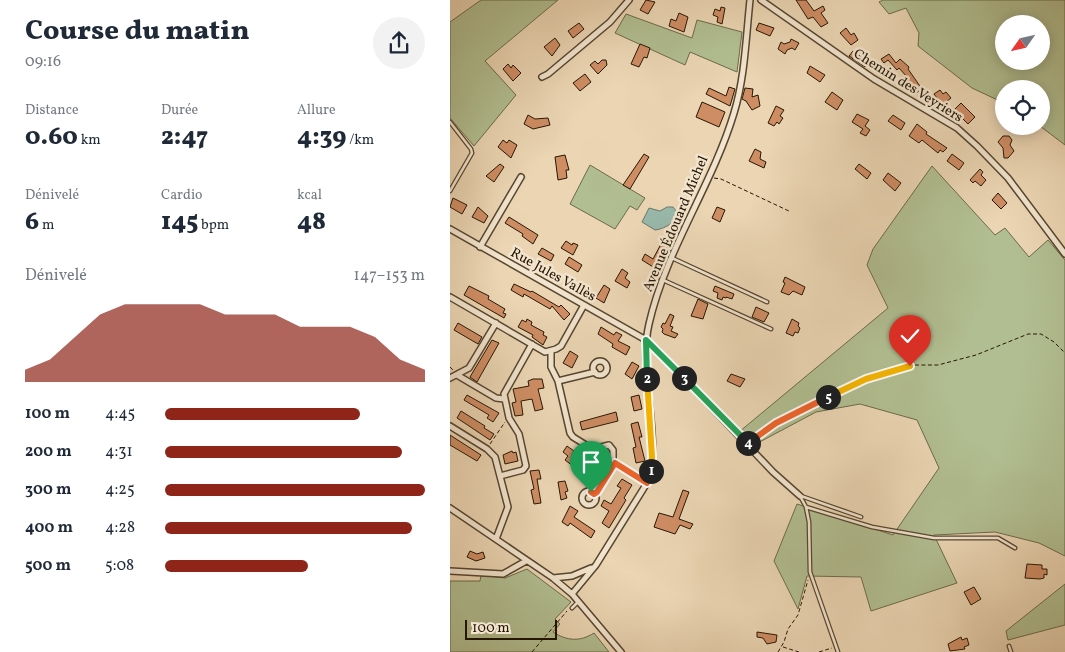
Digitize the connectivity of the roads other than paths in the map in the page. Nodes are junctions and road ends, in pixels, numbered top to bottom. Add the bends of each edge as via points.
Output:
1 (629, 0) edge
2 (750, 0) edge
3 (761, 0) edge
4 (542, 76) dead end
5 (450, 122) edge
6 (521, 177) dead end
7 (450, 190) edge
8 (450, 230) edge
9 (480, 247) junction
10 (1065, 254) edge
11 (671, 257) junction
12 (662, 279) junction
13 (450, 297) edge
14 (767, 302) dead end
15 (584, 305) junction
16 (496, 323) junction
17 (771, 329) dead end
18 (646, 340) junction
19 (532, 344) junction
20 (551, 351) junction
21 (595, 372) dead end
22 (457, 375) junction
23 (450, 378) edge
24 (558, 381) junction
25 (504, 399) junction
26 (450, 426) edge
27 (593, 449) junction
28 (614, 462) junction
29 (500, 476) junction
30 (647, 483) junction
31 (594, 494) dead end
32 (800, 496) junction
33 (806, 507) junction
34 (450, 508) edge
35 (861, 517) dead end
36 (496, 539) junction
37 (1015, 548) dead end
38 (526, 561) junction
39 (596, 565) junction
40 (450, 571) edge
41 (553, 578) junction
42 (572, 594) junction
43 (579, 601) junction
44 (572, 608) road end
45 (1009, 646) dead end
46 (620, 652) edge
47 (838, 652) edge
48 (1011, 652) edge

1 - 4 street via 610,22
2 - 11 street, Avenue Édouard Michel via 734,112
3 - 10 street, Chemin des Veyriers via 874,79 957,128 1008,178
5 - 7 lane via 472,153
6 - 9 street
8 - 9 street, Rue Jules Vallès
9 - 15 street, Rue Jules Vallès
11 - 12 street, Avenue Édouard Michel
11 - 14 lane
12 - 17 lane
12 - 18 street, Avenue Édouard Michel
13 - 16 street
15 - 18 street, Rue Jules Vallès
15 - 20 street via 563,343
16 - 19 street
16 - 22 street via 469,368
18 - 30 street, Avenue Édouard Michel via 652,457
18 - 32 street, Rue Jules Vallès
19 - 20 street via 542,351
19 - 25 street
20 - 24 street via 550,366
21 - 24 street
22 - 23 street
22 - 25 street via 496,398
24 - 27 street via 570,433
25 - 29 street via 519,434 526,466 523,470
26 - 29 street via 487,449 495,457
27 - 28 street
27 - 28 street via 608,445 613,450
28 - 30 street
28 - 31 street
29 - 36 street via 508,507
30 - 39 street, Avenue Édouard Michel
32 - 33 lane
32 - 35 lane
33 - 37 lane via 872,527 934,538 998,538
33 - 47 lane via 810,572
34 - 36 street
36 - 38 street
38 - 40 street via 503,574
38 - 41 street
39 - 41 street via 582,573
39 - 42 street, Avenue Édouard Michel
41 - 42 street
42 - 43 street
43 - 44 lane
43 - 46 street
45 - 48 lane

